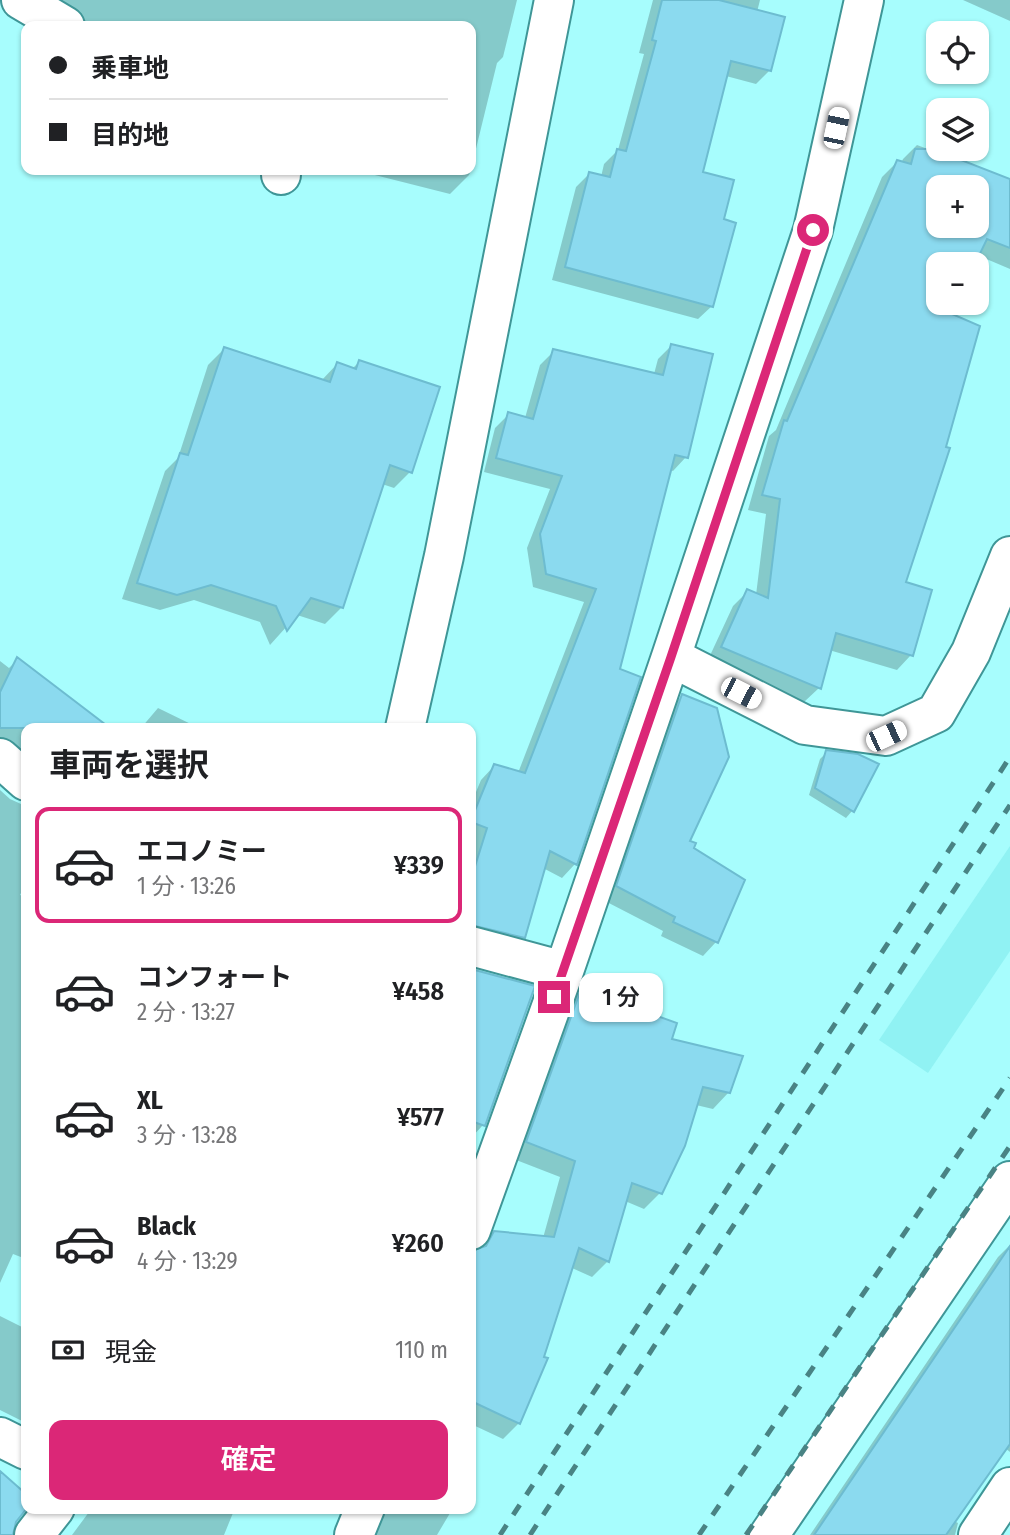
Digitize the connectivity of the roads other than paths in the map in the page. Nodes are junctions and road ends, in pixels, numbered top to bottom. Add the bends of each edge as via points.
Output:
1 (21, 0) edge
2 (554, 0) edge
3 (864, 0) edge
4 (57, 21) edge
5 (1010, 556) edge
6 (671, 657) junction
7 (406, 723) edge
8 (0, 758) edge
9 (21, 777) edge
10 (476, 947) edge
11 (564, 971) junction
12 (1010, 1181) edge
13 (476, 1216) edge
14 (0, 1437) edge
15 (21, 1448) edge
16 (1010, 1487) edge
17 (50, 1514) edge
18 (363, 1514) edge
19 (34, 1535) edge
20 (354, 1535) edge
21 (769, 1535) edge
22 (978, 1535) edge

1 - 4 street
2 - 7 street via 447,542
3 - 6 street via 813,230
5 - 6 street via 971,652 936,713 886,736 805,725
6 - 11 street
8 - 9 street
10 - 11 street
11 - 13 street
12 - 21 street
14 - 15 street
16 - 22 street
17 - 19 street
18 - 20 street

